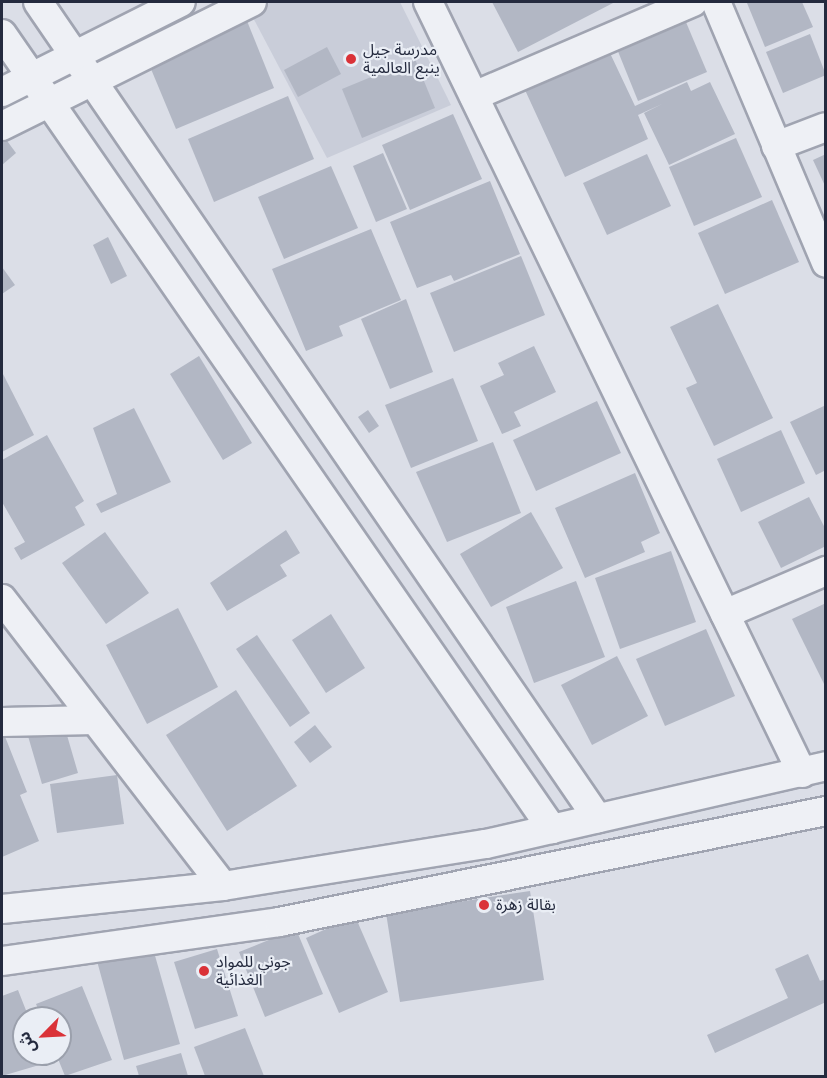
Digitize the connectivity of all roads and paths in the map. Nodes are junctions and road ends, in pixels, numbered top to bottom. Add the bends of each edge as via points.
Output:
1 (38, 2) edge
2 (181, 2) edge
3 (252, 2) edge
4 (428, 2) edge
5 (693, 2) edge
6 (716, 2) edge
7 (2, 34) edge
8 (75, 55) junction
9 (31, 77) junction
10 (92, 81) junction
11 (2, 92) edge
12 (474, 96) junction
13 (49, 102) junction
14 (2, 126) edge
15 (825, 127) edge
16 (776, 146) junction
17 (825, 263) edge
18 (825, 571) edge
19 (2, 599) edge
20 (725, 614) junction
21 (95, 720) junction
22 (2, 722) edge
23 (814, 770) edge
24 (825, 811) edge
25 (598, 819) junction
26 (552, 829) junction
27 (223, 886) junction
28 (2, 909) edge
29 (32, 957) junction
30 (2, 961) edge
31 (2, 977) edge

1 - 8 street
2 - 8 street
3 - 10 street
4 - 12 street
5 - 12 street
6 - 16 street
7 - 9 street
8 - 9 street
8 - 10 street
9 - 11 street
9 - 13 street
10 - 13 street
10 - 25 street
12 - 20 street
13 - 14 street
13 - 26 street
15 - 16 street
16 - 17 street
18 - 20 street
19 - 21 street
20 - 23 street
21 - 22 street
21 - 27 street
23 - 25 street
24 - 29 street via 279,922
25 - 26 street
26 - 27 street
27 - 28 street
29 - 30 street
29 - 31 street

